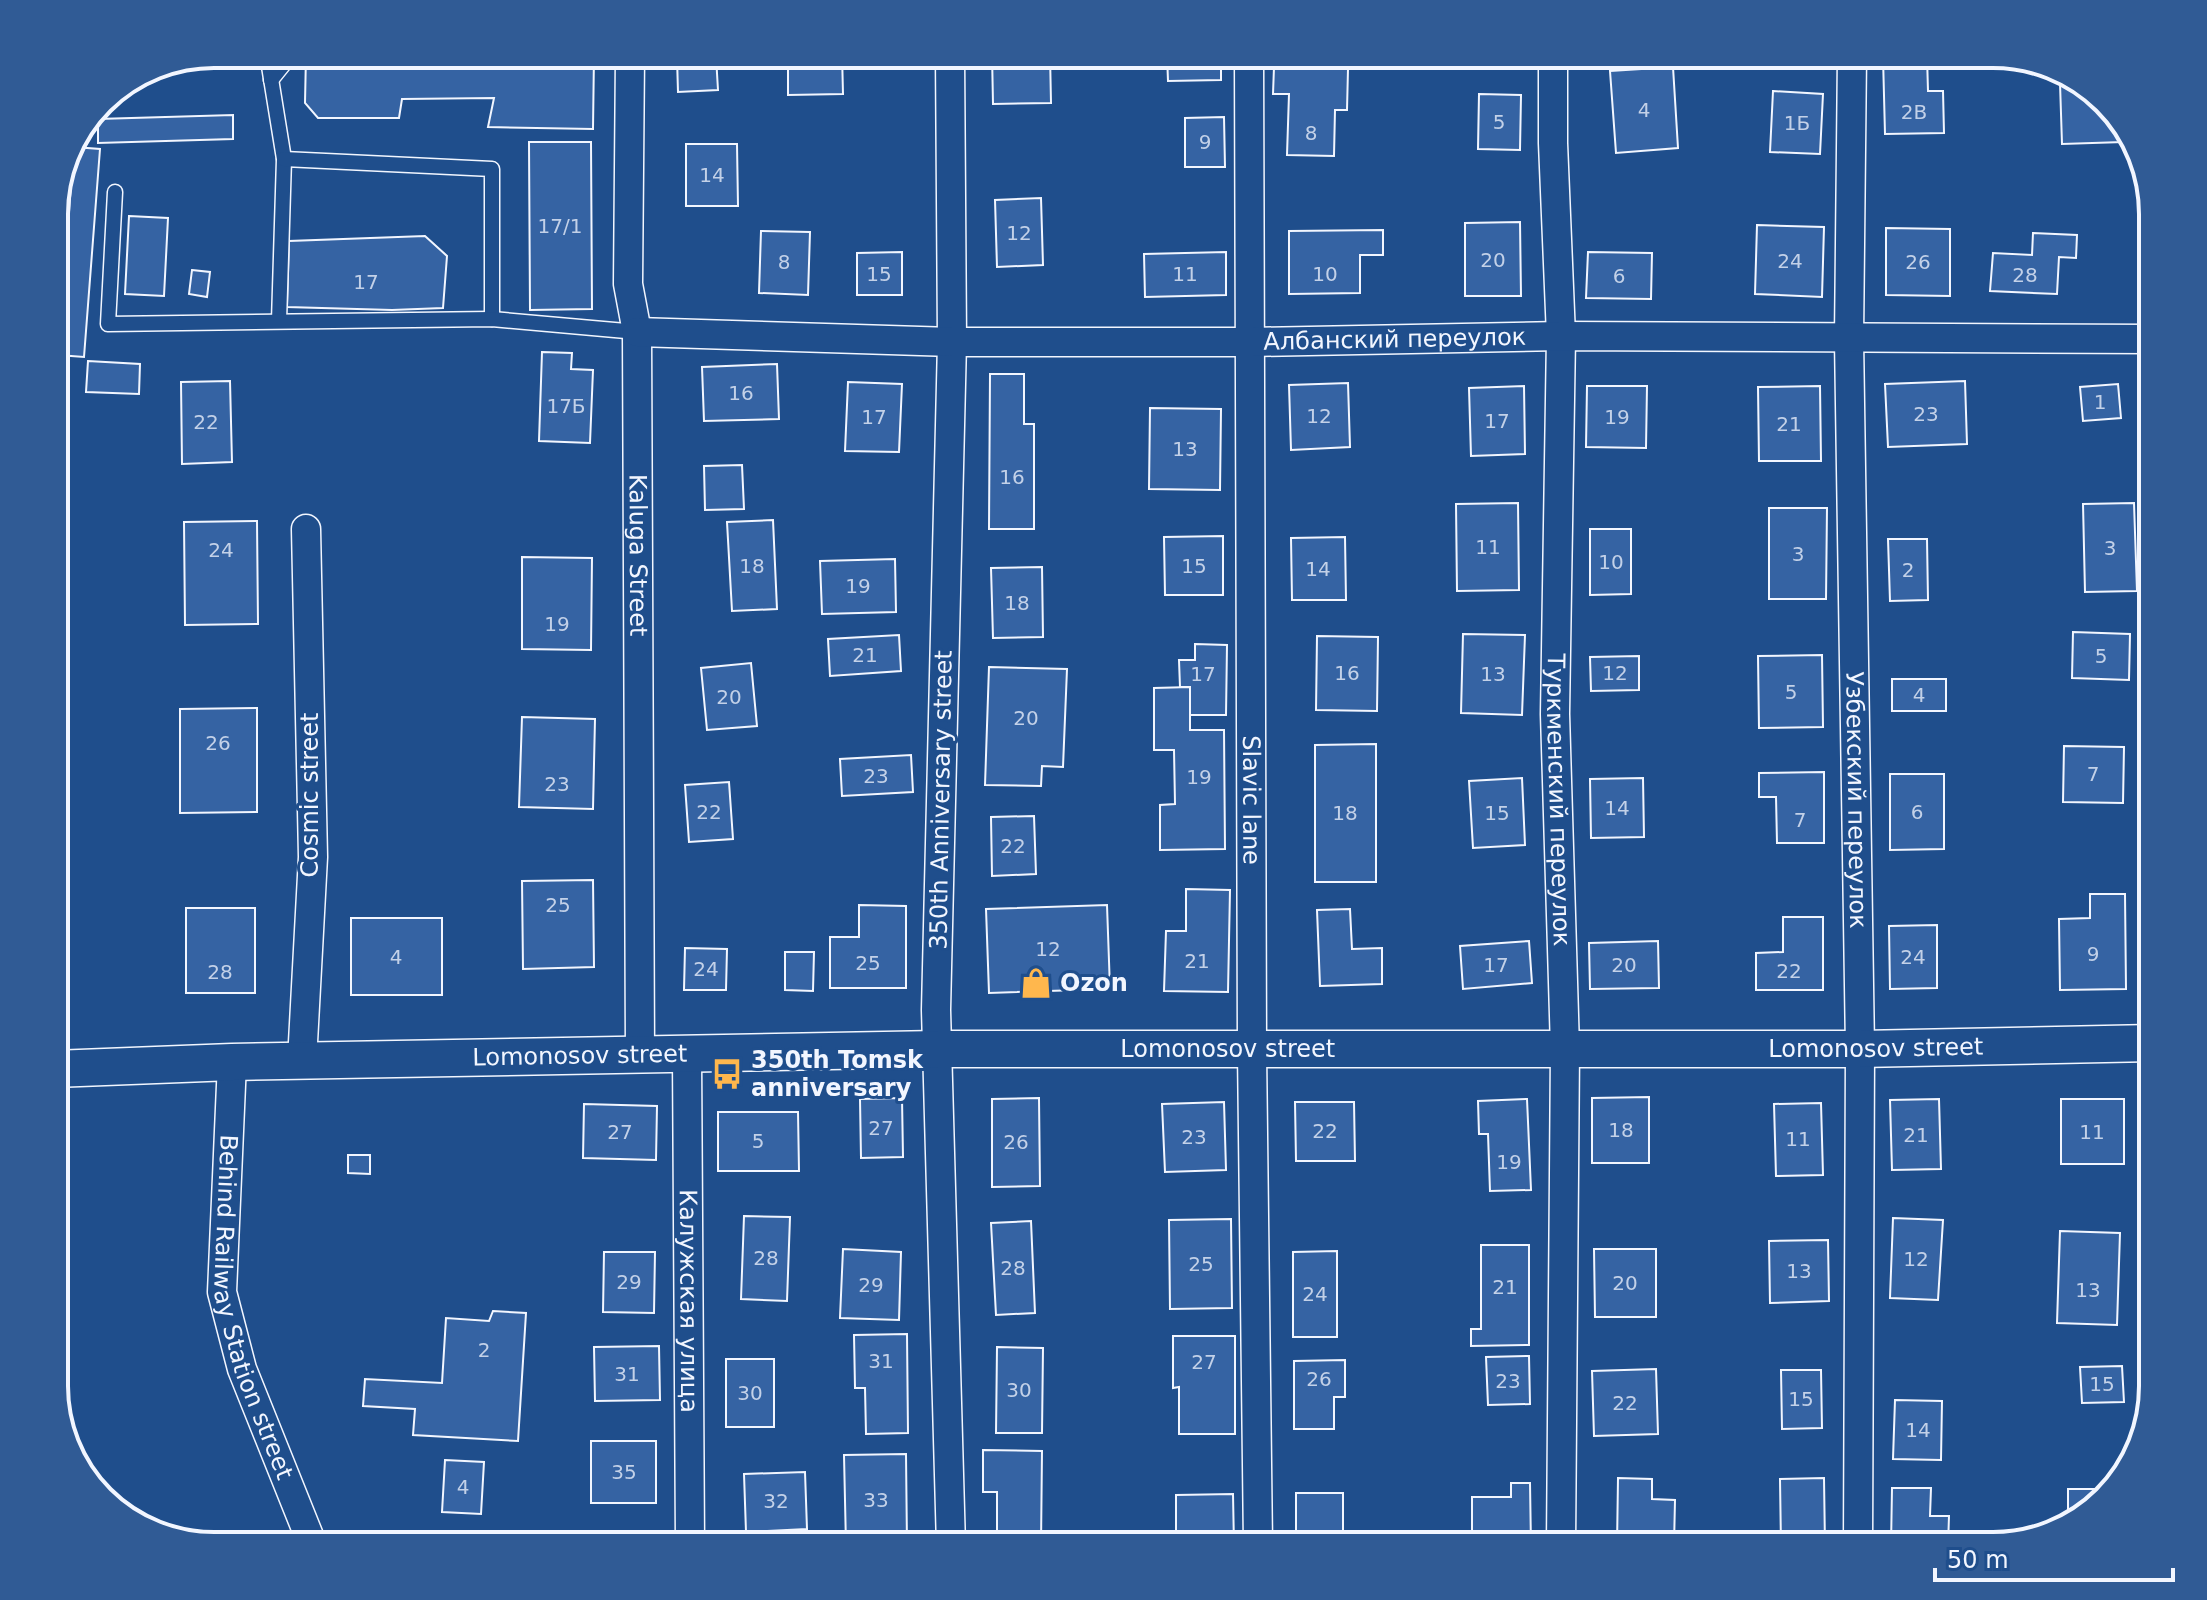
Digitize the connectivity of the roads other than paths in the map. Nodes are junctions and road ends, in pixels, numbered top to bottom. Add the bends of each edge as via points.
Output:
1 (269, 68) edge
2 (281, 68) edge
3 (630, 68) edge
4 (950, 68) edge
5 (1249, 68) edge
6 (1553, 68) edge
7 (1852, 68) edge
8 (271, 80) junction
9 (284, 159) junction
10 (115, 192) dead end
11 (492, 319) junction
12 (279, 321) junction
13 (637, 332) junction
14 (1561, 336) junction
15 (1849, 339) junction
16 (2139, 339) edge
17 (952, 342) junction
18 (1252, 342) junction
19 (306, 529) dead end
20 (2139, 1043) edge
21 (938, 1049) junction
22 (1565, 1049) junction
23 (1860, 1049) junction
24 (1252, 1051) junction
25 (687, 1055) junction
26 (640, 1056) junction
27 (302, 1061) junction
28 (232, 1062) junction
29 (68, 1068) edge
30 (307, 1532) edge
31 (690, 1532) edge
32 (951, 1532) edge
33 (1258, 1532) edge
34 (1561, 1532) edge
35 (1858, 1532) edge

1 - 8 lane
2 - 8 lane
3 - 13 street, Kaluga Street via 628,284
4 - 17 street, 350th Anniversary street
5 - 18 street, Slavic lane
6 - 14 street, Туркменский переулок
7 - 15 street, Узбекский переулок
8 - 9 lane
9 - 11 lane via 492,169
9 - 12 lane
10 - 12 lane via 108,324
11 - 12 lane
11 - 13 lane
13 - 17 street, Албанский переулок
13 - 26 street, Kaluga Street
14 - 15 street, Албанский переулок
14 - 18 street, Албанский переулок
14 - 22 street, Туркменский переулок via 1555,714
15 - 16 street, Албанский переулок
15 - 23 street, Узбекский переулок
17 - 18 street, Албанский переулок
17 - 21 street, 350th Anniversary street
18 - 24 street, Slavic lane
19 - 27 street, Cosmic street via 313,857
20 - 23 street, Lomonosov street
21 - 24 street, Lomonosov street
21 - 25 street, Lomonosov street
21 - 32 street, 350th Anniversary street
22 - 23 street, Lomonosov street
22 - 24 street, Lomonosov street
22 - 34 street, Туркменский переулок
23 - 35 street, Узбекский переулок
24 - 33 street, Slavic lane
25 - 26 street, Lomonosov street
25 - 31 street, Калужская улица
26 - 27 street, Lomonosov street
27 - 28 street, Lomonosov street
28 - 29 street, Lomonosov street
28 - 30 street, Behind Railway Station street via 222,1292 242,1369

